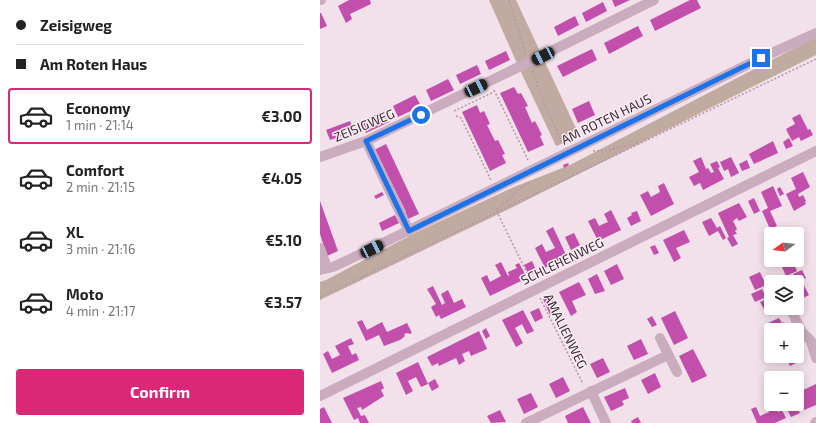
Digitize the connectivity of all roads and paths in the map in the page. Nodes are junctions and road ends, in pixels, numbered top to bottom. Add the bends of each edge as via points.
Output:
1 (509, 0) edge
2 (654, 0) edge
3 (816, 33) edge
4 (816, 59) edge
5 (529, 62) junction
6 (489, 81) junction
7 (494, 92) junction
8 (454, 112) dead end
9 (456, 116) dead end
10 (366, 141) junction
11 (563, 143) dead end
12 (642, 143) junction
13 (816, 151) edge
14 (591, 152) dead end
15 (320, 157) edge
16 (528, 161) dead end
17 (534, 180) dead end
18 (493, 183) dead end
19 (497, 212) junction
20 (409, 231) junction
21 (320, 248) edge
22 (324, 269) edge
23 (535, 289) junction
24 (320, 297) edge
25 (794, 315) edge
26 (660, 338) dead end
27 (668, 355) junction
28 (816, 358) edge
29 (677, 372) dead end
30 (589, 392) junction
31 (320, 396) edge
32 (526, 423) edge
33 (606, 423) edge

1 - 5 path
2 - 5 street, ZEISIGWEG
3 - 20 street, AM ROTEN HAUS
4 - 12 path
5 - 6 street, ZEISIGWEG
5 - 11 path
6 - 7 path
6 - 10 street, ZEISIGWEG
7 - 8 path
7 - 16 path
9 - 18 path via 461,118
10 - 15 street, ZEISIGWEG
10 - 20 street
12 - 14 path
12 - 19 path
13 - 23 street, SCHLEHENWEG
17 - 19 path via 511,197 496,210
19 - 23 path, AMALIENWEG
19 - 24 path
20 - 22 street, AM ROTEN HAUS
21 - 22 street, AM ROTEN HAUS
23 - 30 path, AMALIENWEG
23 - 31 street, SCHLEHENWEG
25 - 28 street via 802,332 811,341
26 - 27 street
27 - 29 street
27 - 30 street
30 - 32 street
30 - 33 street

